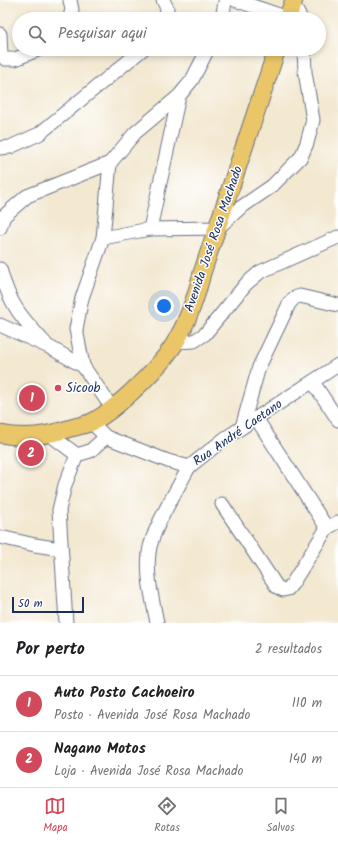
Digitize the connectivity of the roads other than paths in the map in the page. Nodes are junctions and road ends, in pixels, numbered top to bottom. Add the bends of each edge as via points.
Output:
1 (70, 0) edge
2 (163, 0) edge
3 (220, 0) edge
4 (227, 0) edge
5 (235, 0) edge
6 (71, 12) edge
7 (166, 12) edge
8 (218, 12) edge
9 (223, 12) edge
10 (292, 12) edge
11 (0, 34) edge
12 (22, 56) edge
13 (135, 56) edge
14 (204, 56) edge
15 (275, 56) edge
16 (304, 56) edge
17 (179, 96) junction
18 (0, 148) edge
19 (110, 163) junction
20 (0, 228) edge
21 (218, 228) junction
22 (150, 229) junction
23 (338, 237) edge
24 (103, 238) junction
25 (0, 269) edge
26 (338, 305) edge
27 (0, 325) edge
28 (176, 342) junction
29 (49, 347) junction
30 (338, 365) edge
31 (83, 366) junction
32 (313, 382) junction
33 (112, 408) junction
34 (256, 418) junction
35 (338, 420) edge
36 (91, 422) junction
37 (242, 427) junction
38 (0, 434) edge
39 (49, 434) junction
40 (106, 437) junction
41 (77, 455) junction
42 (189, 467) junction
43 (222, 504) dead end
44 (332, 525) edge
45 (0, 537) edge
46 (61, 548) junction
47 (66, 623) edge
48 (157, 623) edge

1 - 6 street
2 - 7 street
3 - 8 street
4 - 9 street
5 - 10 street
11 - 12 street via 4,59
13 - 18 street via 40,134 10,148
14 - 17 street via 192,80
15 - 21 main road, Avenida José Rosa Machado
16 - 21 street via 313,120 301,157 272,186 240,208
17 - 19 street via 135,133
17 - 22 street
19 - 20 street via 27,196 4,216
19 - 24 street
21 - 22 street
21 - 28 main road, Avenida José Rosa Machado via 202,273 194,307
22 - 24 street
23 - 28 street via 260,272 246,284 205,334 194,341
24 - 31 street via 82,298 76,329
25 - 29 street via 6,293 19,315
26 - 37 street via 300,296 289,304 259,367
27 - 29 street
28 - 33 main road, Avenida José Rosa Machado via 143,379
29 - 31 street
30 - 32 street, Rua André Caetano
31 - 33 street
32 - 34 street, Rua André Caetano
32 - 35 street
33 - 36 main road, Avenida José Rosa Machado
34 - 37 street, Rua André Caetano
34 - 44 street
36 - 39 main road, Avenida José Rosa Machado
36 - 40 street, Rua André Caetano
37 - 42 street, Rua André Caetano
38 - 39 main road, Avenida José Rosa Machado via 20,438
39 - 41 street
40 - 41 street via 90,451
40 - 42 street, Rua André Caetano
41 - 46 street via 65,485 59,510
42 - 48 street via 151,539 148,554
43 - 44 street via 277,587 283,590 288,589
45 - 46 street
46 - 47 street

